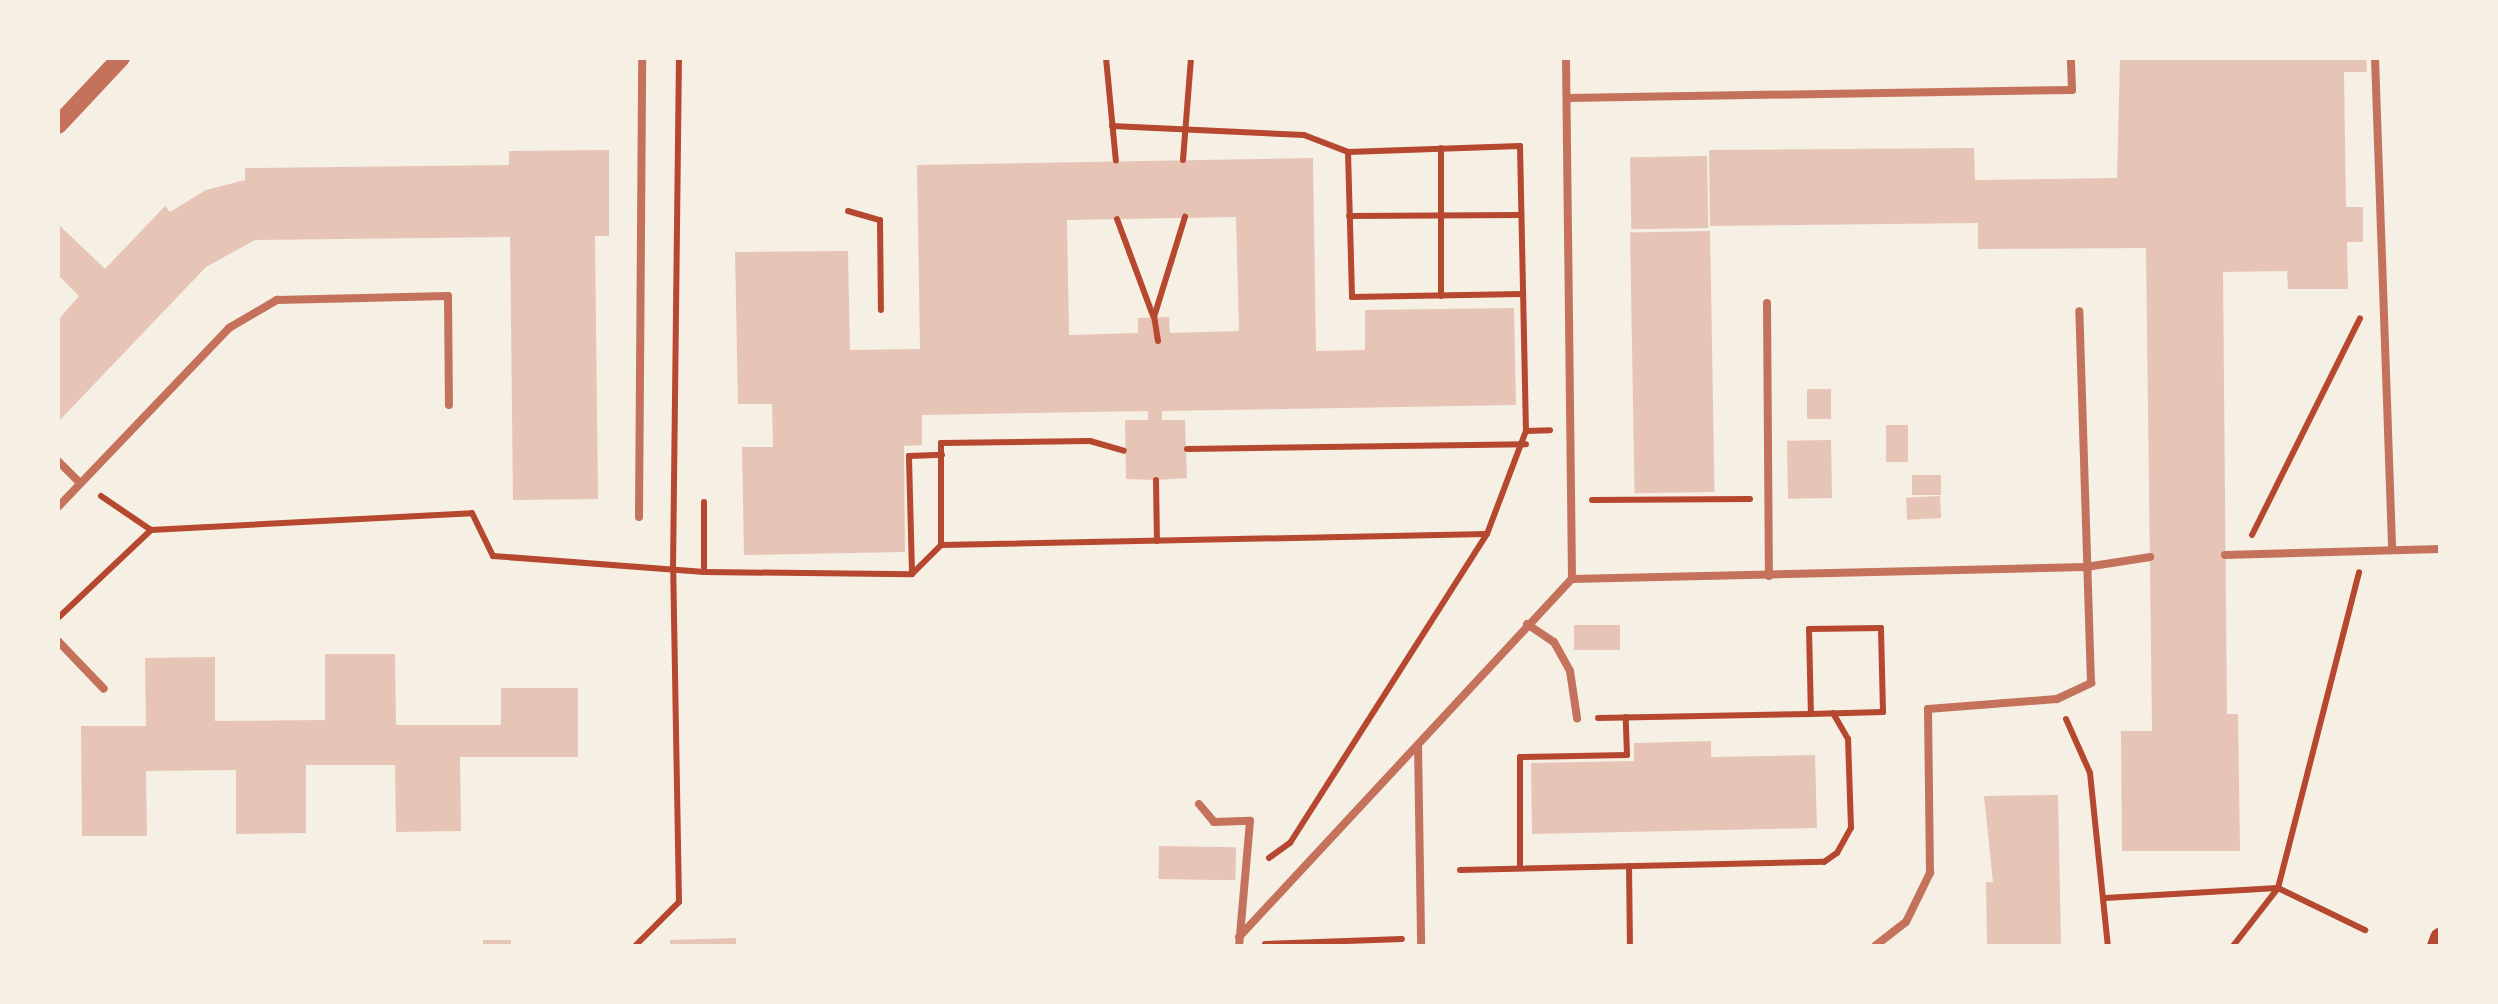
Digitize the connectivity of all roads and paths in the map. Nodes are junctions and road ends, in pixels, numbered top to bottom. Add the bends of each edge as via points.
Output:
1 (122, 58) edge
2 (642, 58) edge
3 (679, 58) edge
4 (1106, 58) edge
5 (1191, 58) edge
6 (1566, 58) edge
7 (2072, 58) edge
8 (2374, 58) edge
9 (1567, 98) junction
10 (58, 125) edge
11 (1112, 126) junction
12 (1184, 129) junction
13 (1442, 148) junction
14 (1348, 152) junction
15 (1184, 160) dead end
16 (1116, 161) dead end
17 (848, 211) dead end
18 (1441, 215) junction
19 (1521, 215) junction
20 (1350, 216) junction
21 (1185, 217) dead end
22 (1118, 219) dead end
23 (2383, 273) junction
24 (1522, 294) junction
25 (1441, 296) junction
26 (1767, 303) dead end
27 (881, 310) dead end
28 (2079, 310) dead end
29 (1154, 317) junction
30 (1154, 339) dead end
31 (448, 405) dead end
32 (1570, 428) junction
33 (1526, 431) junction
34 (1527, 444) junction
35 (1187, 449) dead end
36 (1124, 450) dead end
37 (942, 455) junction
38 (58, 462) edge
39 (1156, 480) dead end
40 (80, 482) junction
41 (1770, 499) junction
42 (1571, 500) junction
43 (704, 502) dead end
44 (58, 506) edge
45 (639, 517) dead end
46 (152, 530) junction
47 (1488, 534) junction
48 (1158, 540) junction
49 (941, 544) junction
50 (2392, 550) junction
51 (2440, 550) edge
52 (2364, 551) junction
53 (2242, 554) junction
54 (2226, 556) dead end
55 (2150, 557) dead end
56 (2086, 567) junction
57 (673, 569) junction
58 (704, 572) junction
59 (912, 574) junction
60 (1769, 576) junction
61 (1572, 580) junction
62 (58, 618) edge
63 (1528, 624) junction
64 (58, 640) edge
65 (104, 689) dead end
66 (2056, 698) junction
67 (1834, 713) junction
68 (1811, 714) junction
69 (1626, 717) junction
70 (1577, 718) joint
71 (1418, 745) junction
72 (1199, 804) dead end
73 (1629, 866) junction
74 (1520, 868) junction
75 (1460, 870) dead end
76 (1248, 873) junction
77 (2278, 888) junction
78 (2105, 898) junction
79 (2365, 930) dead end
80 (2440, 938) edge
81 (1421, 942) edge
82 (1238, 943) edge
83 (635, 946) edge
84 (1630, 946) edge
85 (1875, 946) edge
86 (2108, 946) edge
87 (2233, 946) edge
88 (2437, 946) edge

1 - 10 street
2 - 45 lane
3 - 57 path
4 - 11 path
5 - 12 path
6 - 9 lane
7 - 9 lane via 2072,90
8 - 23 lane
9 - 32 lane
11 - 12 path
11 - 16 path
12 - 14 path via 1304,135
12 - 15 path
13 - 14 path
13 - 18 path
13 - 19 path via 1520,146
14 - 20 path
17 - 27 path via 880,220
18 - 19 path
18 - 20 path
18 - 25 path
19 - 24 path
20 - 25 path via 1352,298
21 - 29 path
22 - 29 path
23 - 50 lane
23 - 53 path
24 - 25 path
24 - 33 path
26 - 41 lane
28 - 56 lane
29 - 30 path
31 - 40 lane via 448,296 276,300 228,328
32 - 33 path
32 - 42 lane
33 - 34 path
34 - 35 path
34 - 47 path
36 - 37 path via 1090,441 941,443
37 - 49 path
37 - 59 path via 907,458
38 - 40 lane
39 - 48 path
40 - 44 lane
40 - 46 path
41 - 42 path
41 - 60 lane
42 - 61 lane
43 - 58 path
46 - 57 path via 472,514 493,556
46 - 62 path
47 - 48 path
47 - 76 path via 1290,843
48 - 49 path
49 - 59 path
50 - 51 lane
50 - 52 lane
52 - 53 lane
52 - 77 path
53 - 54 lane
55 - 56 lane
56 - 60 lane
56 - 66 lane via 2091,684
57 - 58 path
57 - 83 path via 679,902
58 - 59 path
60 - 61 lane
61 - 63 lane
63 - 70 lane via 1554,642 1570,671
63 - 71 lane
64 - 65 lane
66 - 78 path via 2090,773
66 - 85 lane via 1928,709 1930,873 1906,922
67 - 68 path
67 - 68 path via 1883,712 1881,628 1809,629
67 - 73 path via 1848,739 1851,810 1849,839 1838,853 1824,862
68 - 69 path
69 - 70 path
69 - 74 path via 1627,754 1520,757
71 - 81 lane
71 - 82 lane via 1376,782
72 - 76 lane via 1214,822 1250,821
73 - 74 path
73 - 84 path
74 - 75 path
76 - 82 lane
77 - 78 path
77 - 79 path
77 - 87 path
78 - 86 path
80 - 88 main road
81 - 82 path

